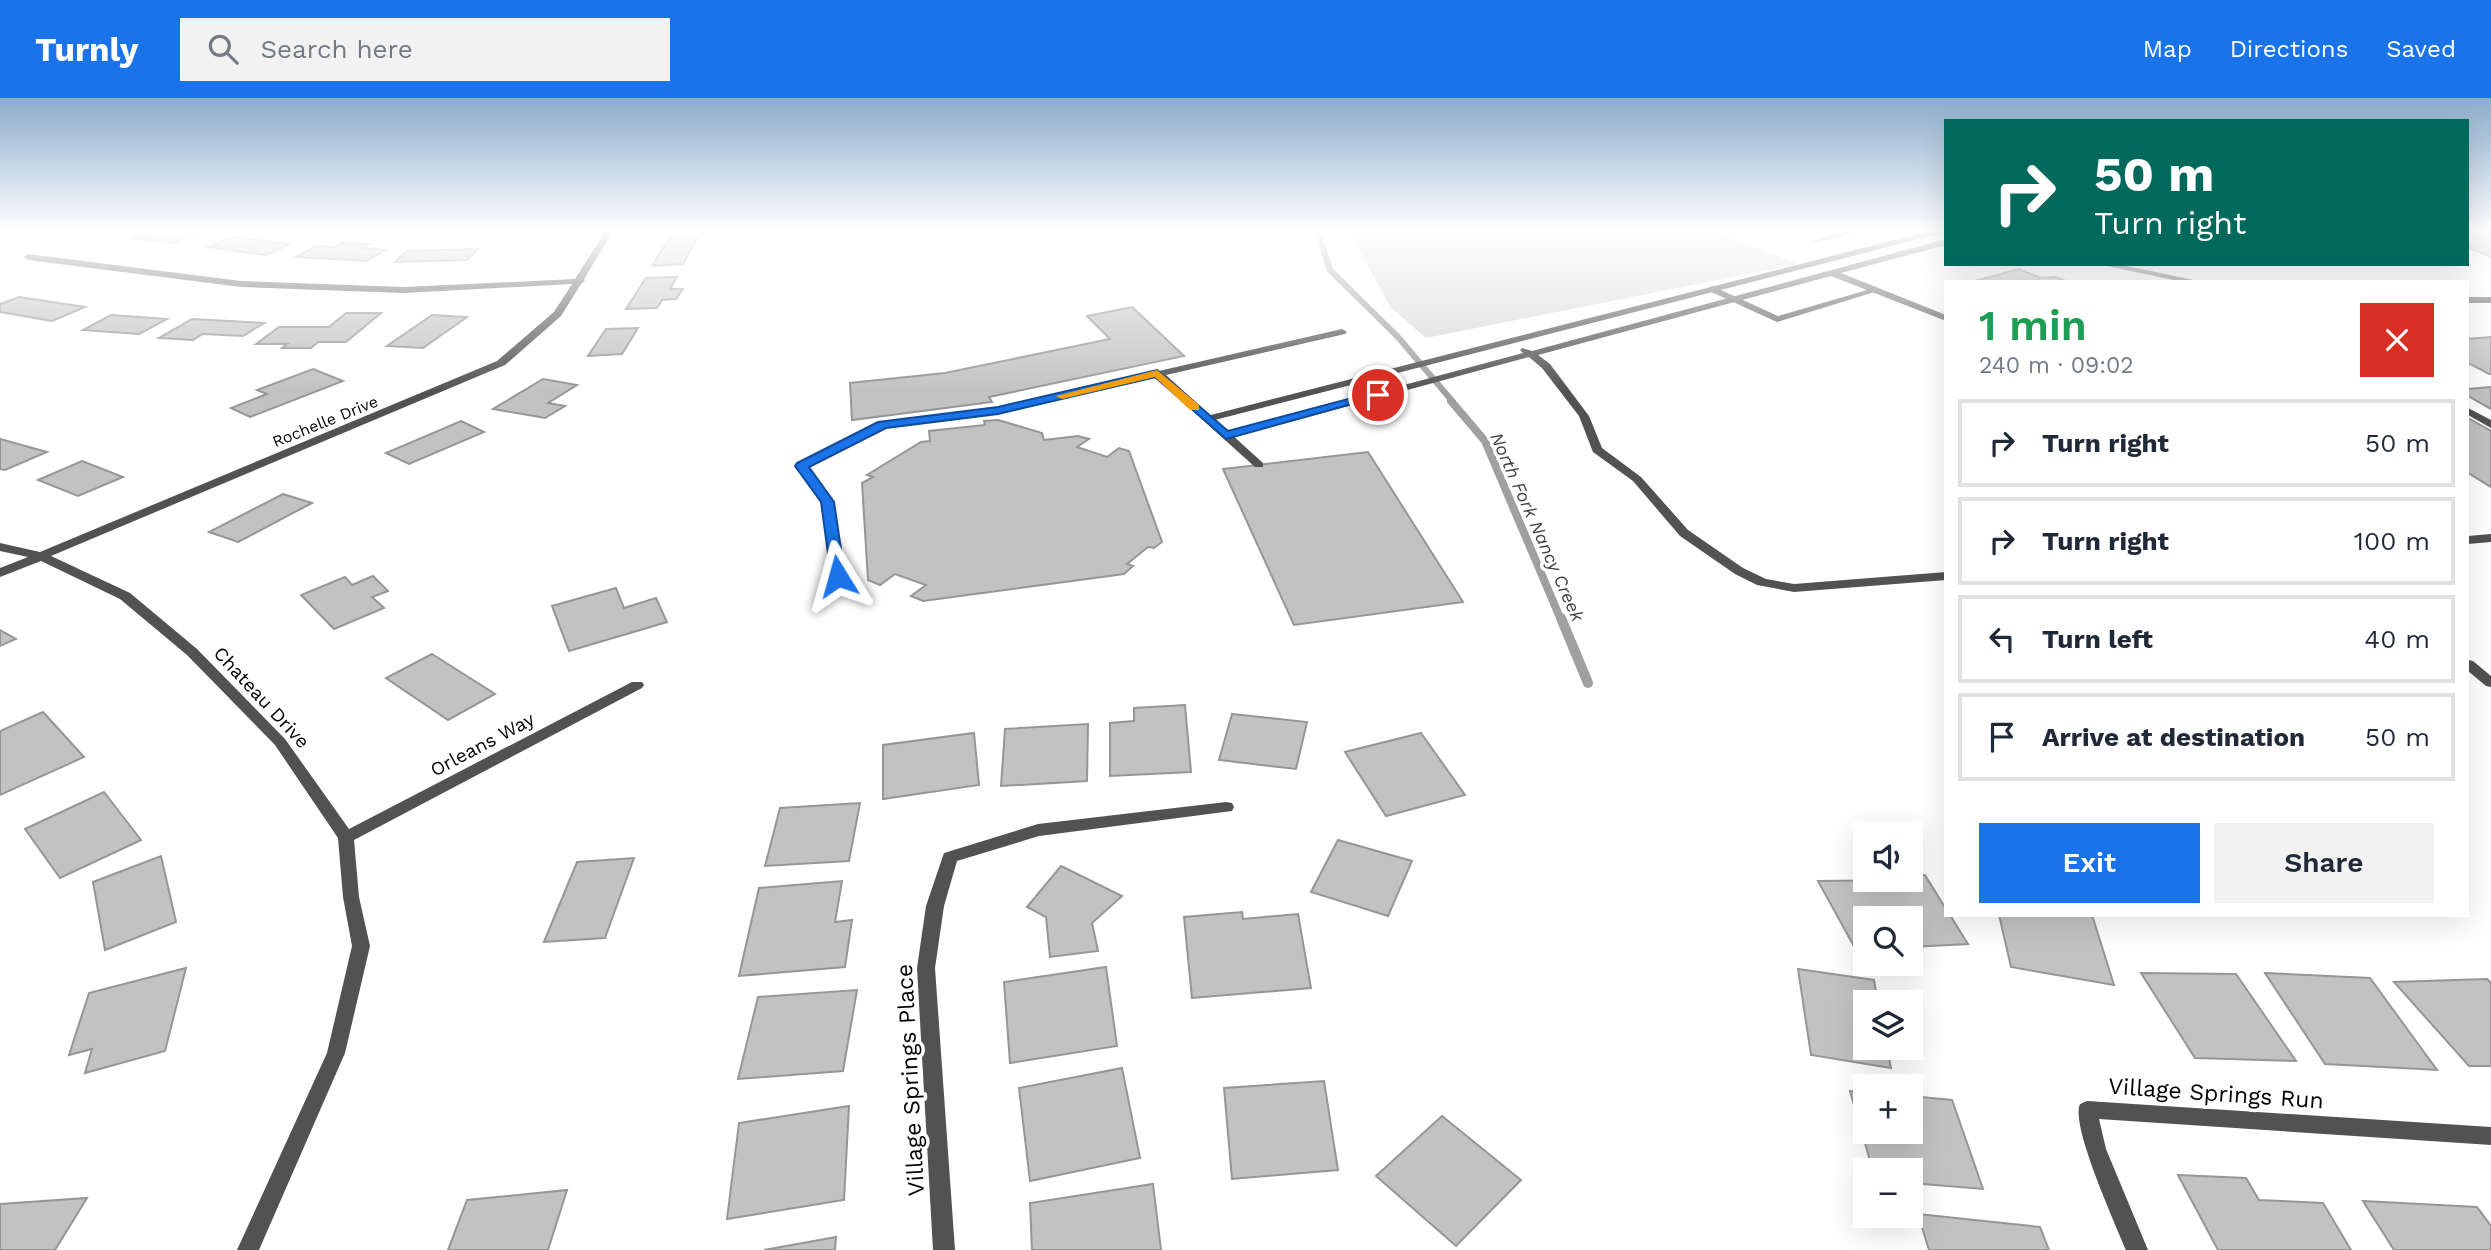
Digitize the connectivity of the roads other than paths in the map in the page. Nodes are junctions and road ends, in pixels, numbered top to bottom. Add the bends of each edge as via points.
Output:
1 (239, 284) edge
2 (527, 284) edge
3 (579, 284) edge
4 (1732, 284) edge
5 (1791, 284) edge
6 (1857, 284) edge
7 (1712, 289) junction
8 (1874, 291) junction
9 (1733, 299) junction
10 (2469, 300) edge
11 (2491, 300) edge
12 (1944, 317) edge
13 (1342, 332) dead end
14 (1510, 340) junction
15 (1531, 354) junction
16 (1157, 373) junction
17 (2469, 412) edge
18 (1207, 419) junction
19 (2491, 425) edge
20 (1226, 436) junction
21 (1259, 465) dead end
22 (2491, 538) edge
23 (2469, 540) edge
24 (0, 547) edge
25 (41, 556) junction
26 (0, 573) edge
27 (838, 576) dead end
28 (1944, 576) edge
29 (2469, 665) edge
30 (2491, 683) edge
31 (637, 685) dead end
32 (1226, 807) dead end
33 (346, 837) junction
34 (2491, 1136) edge
35 (248, 1250) edge
36 (944, 1250) edge
37 (2137, 1250) edge

1 - 2 street via 404,290
3 - 25 street, Rochelle Drive via 558,314 501,363
4 - 7 street
5 - 9 street
6 - 8 street
7 - 9 street
7 - 14 street
8 - 9 street via 1777,319
8 - 12 street
9 - 15 street
10 - 11 street
13 - 16 street
14 - 15 street
14 - 18 street
15 - 20 street
15 - 28 street via 1584,416 1597,450 1637,479 1684,533 1739,571 1762,582 1794,588
16 - 18 street
16 - 27 street via 998,411 883,424 802,466 828,502
17 - 19 street
18 - 20 street
20 - 21 street
22 - 23 street
24 - 25 street, Chateau Drive
25 - 26 street, Rochelle Drive
25 - 33 street, Chateau Drive via 125,596 192,652 280,742
29 - 30 street
31 - 33 street, Orleans Way
32 - 36 street, Village Springs Place via 1038,830 950,857 935,906 926,968
33 - 35 street via 361,946 336,1053
34 - 37 street, Village Springs Run via 2087,1110 2096,1149

